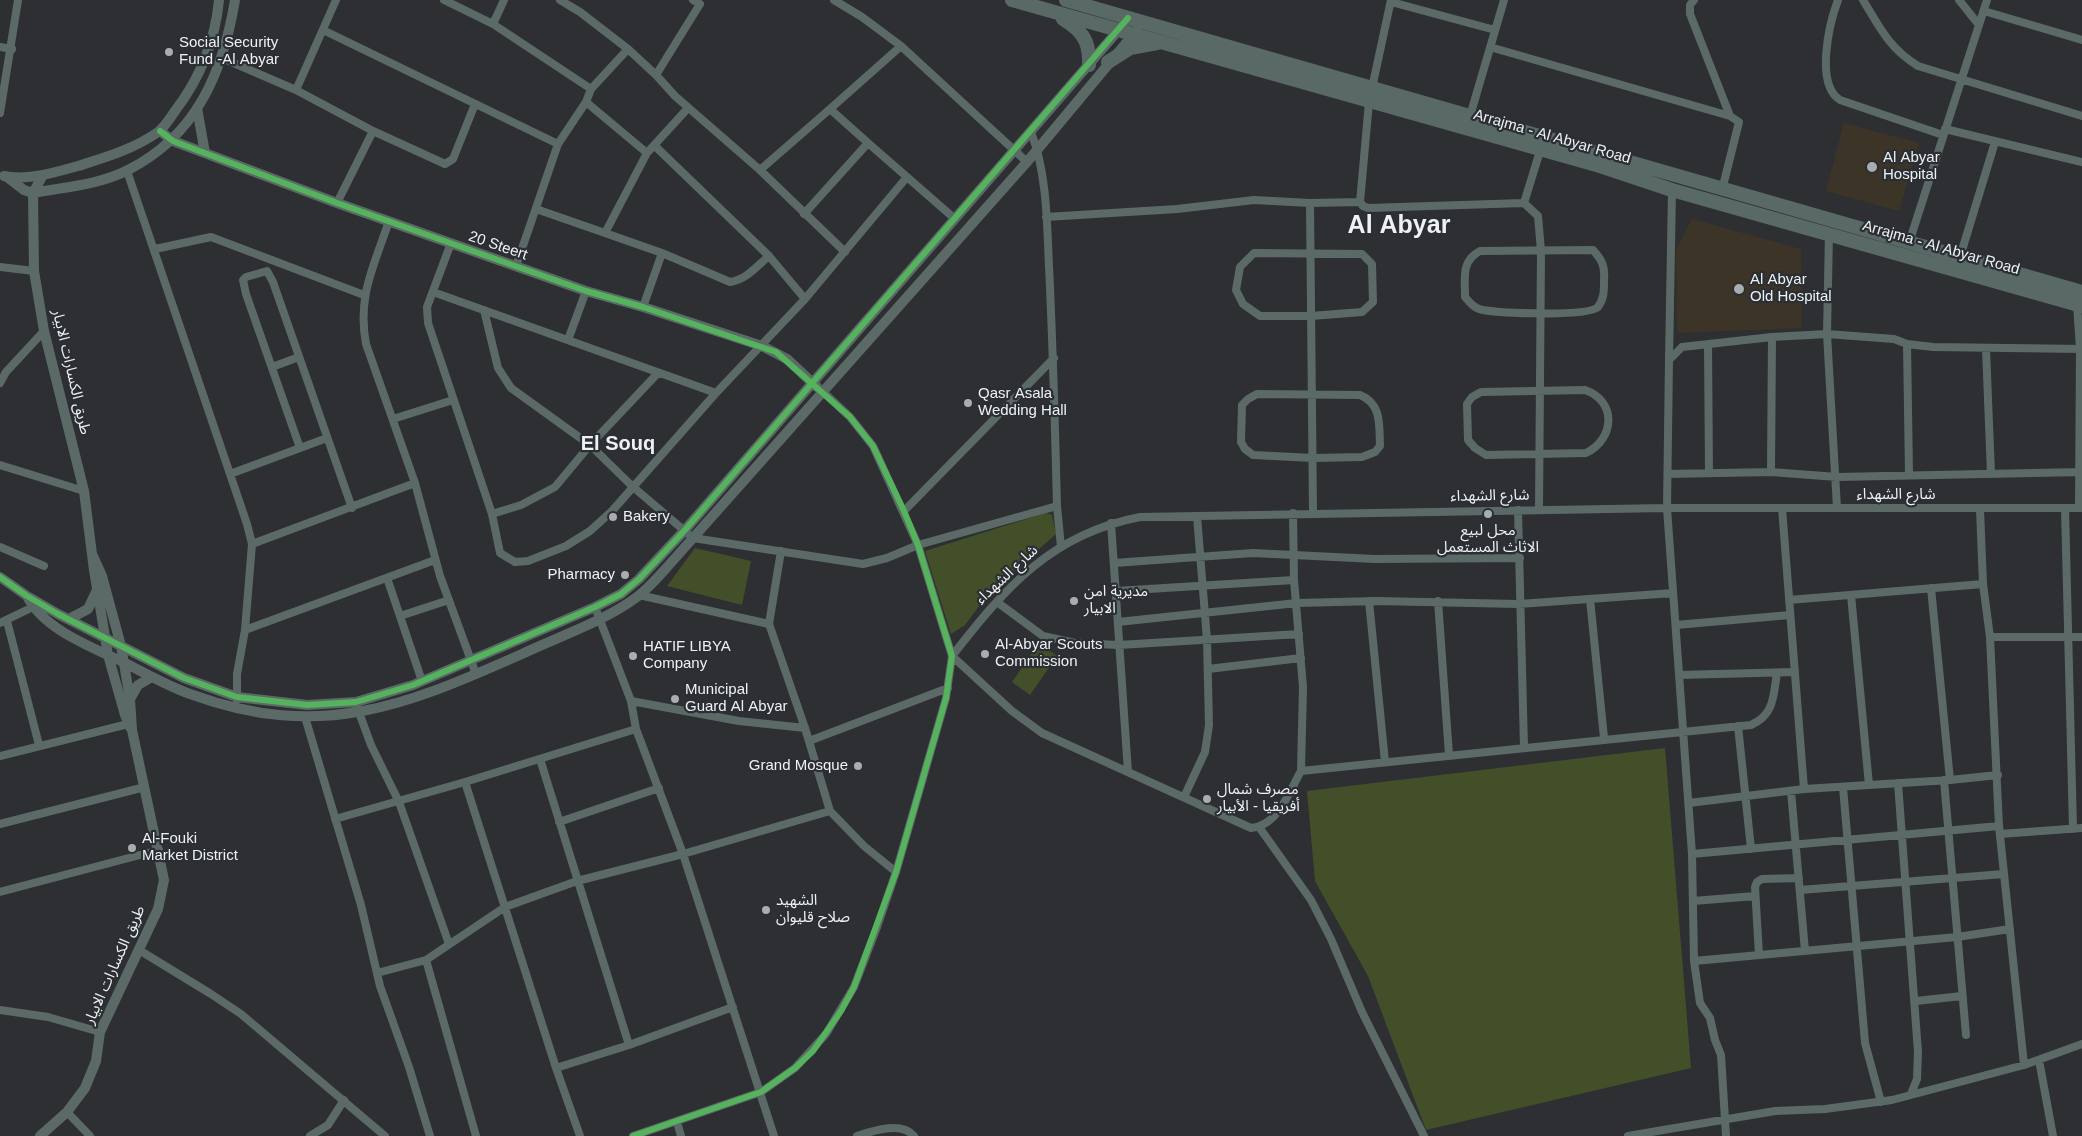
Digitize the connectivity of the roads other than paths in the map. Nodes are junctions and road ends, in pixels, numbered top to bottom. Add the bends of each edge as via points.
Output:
1 (18, 0) edge
2 (219, 0) edge
3 (234, 0) edge
4 (336, 0) edge
5 (444, 0) edge
6 (504, 0) edge
7 (560, 0) edge
8 (834, 0) edge
9 (1012, 0) edge
10 (1066, 0) edge
11 (1504, 0) edge
12 (1694, 0) edge
13 (1838, 0) edge
14 (1864, 0) edge
15 (1959, 0) edge
16 (1987, 0) edge
17 (698, 1) edge
18 (1391, 1) edge
19 (1049, 11) junction
20 (1984, 11) junction
21 (1128, 18) junction
22 (1144, 23) junction
23 (493, 24) junction
24 (1978, 25) junction
25 (323, 30) junction
26 (1495, 30) junction
27 (1126, 32) junction
28 (2082, 40) edge
29 (1167, 44) junction
30 (901, 46) junction
31 (0, 47) edge
32 (1490, 47) junction
33 (628, 48) junction
34 (12, 49) junction
35 (222, 58) junction
36 (1108, 62) junction
37 (1089, 65) junction
38 (656, 75) junction
39 (1960, 80) junction
40 (591, 89) junction
41 (296, 90) junction
42 (1370, 95) junction
43 (586, 102) junction
44 (475, 104) junction
45 (197, 108) junction
46 (688, 108) junction
47 (830, 109) junction
48 (0, 113) edge
49 (1470, 116) junction
50 (1730, 116) junction
51 (2082, 116) edge
52 (160, 131) junction
53 (373, 131) junction
54 (1031, 132) junction
55 (1944, 132) junction
56 (173, 141) junction
57 (1995, 142) junction
58 (868, 143) junction
59 (558, 144) junction
60 (655, 146) junction
61 (1038, 149) junction
62 (1540, 150) junction
63 (1015, 152) junction
64 (205, 153) junction
65 (646, 153) junction
66 (1027, 162) junction
67 (2082, 162) edge
68 (760, 170) junction
69 (127, 171) junction
70 (43, 174) junction
71 (3, 176) edge
72 (907, 177) junction
73 (1672, 190) junction
74 (33, 193) junction
75 (1720, 196) junction
76 (1360, 202) junction
77 (337, 203) junction
78 (1310, 203) junction
79 (1524, 203) junction
80 (536, 209) junction
81 (804, 214) junction
82 (1046, 217) junction
83 (955, 219) junction
84 (389, 221) junction
85 (1829, 226) junction
86 (605, 233) junction
87 (451, 243) junction
88 (1909, 243) junction
89 (155, 249) junction
90 (1541, 251) junction
91 (845, 252) junction
92 (662, 253) junction
93 (1310, 255) junction
94 (769, 256) junction
95 (1960, 257) junction
96 (516, 266) junction
97 (0, 267) edge
98 (34, 271) junction
99 (586, 291) junction
100 (433, 292) junction
101 (364, 295) junction
102 (805, 299) junction
103 (2080, 301) edge
104 (643, 307) junction
105 (484, 310) junction
106 (1540, 313) junction
107 (1311, 316) junction
108 (44, 331) junction
109 (1827, 334) junction
110 (1772, 337) junction
111 (568, 340) junction
112 (1708, 344) junction
113 (1907, 344) junction
114 (762, 346) junction
115 (1986, 349) junction
116 (2081, 349) edge
117 (299, 357) junction
118 (1054, 358) junction
119 (1669, 360) junction
120 (272, 367) junction
121 (658, 373) junction
122 (0, 383) edge
123 (813, 384) junction
124 (822, 391) junction
125 (1540, 391) junction
126 (716, 393) junction
127 (1312, 395) junction
128 (453, 400) junction
129 (393, 419) junction
130 (327, 438) junction
131 (590, 445) junction
132 (300, 448) junction
133 (1539, 454) junction
134 (1313, 458) junction
135 (0, 465) edge
136 (1771, 472) junction
137 (2080, 472) edge
138 (1709, 473) junction
139 (230, 474) junction
140 (1668, 474) junction
141 (1991, 474) junction
142 (1909, 475) junction
143 (1837, 477) junction
144 (415, 483) junction
145 (632, 486) junction
146 (84, 491) junction
147 (1057, 506) junction
148 (352, 508) junction
149 (1667, 508) junction
150 (1782, 508) junction
151 (1837, 508) junction
152 (2065, 508) junction
153 (2080, 508) edge
154 (1980, 509) junction
155 (1518, 510) junction
156 (1539, 510) junction
157 (904, 511) junction
158 (1293, 513) junction
159 (1313, 513) junction
160 (492, 514) junction
161 (1197, 516) junction
162 (1111, 523) junction
163 (684, 531) junction
164 (693, 538) junction
165 (252, 544) junction
166 (918, 545) junction
167 (0, 546) edge
168 (1061, 547) junction
169 (780, 551) junction
170 (1293, 554) junction
171 (93, 556) junction
172 (1200, 556) junction
173 (1520, 558) junction
174 (435, 560) junction
175 (1114, 563) junction
176 (44, 566) dead end
177 (0, 577) edge
178 (386, 578) junction
179 (1294, 580) junction
180 (1984, 584) junction
181 (1202, 585) junction
182 (1931, 588) junction
183 (97, 589) junction
184 (1116, 591) junction
185 (1673, 593) junction
186 (638, 595) junction
187 (1851, 595) junction
188 (26, 596) junction
189 (1590, 599) junction
190 (449, 600) junction
191 (1789, 600) junction
192 (1369, 601) junction
193 (1438, 601) junction
194 (997, 602) junction
195 (1297, 603) junction
196 (1519, 604) junction
197 (595, 606) junction
198 (32, 607) junction
199 (1206, 614) junction
200 (1790, 615) junction
201 (400, 616) junction
202 (600, 618) junction
203 (69, 619) junction
204 (3, 622) edge
205 (1118, 622) junction
206 (768, 624) junction
207 (1676, 625) junction
208 (245, 630) junction
209 (1300, 634) junction
210 (105, 637) junction
211 (1990, 637) junction
212 (2066, 637) junction
213 (2082, 637) edge
214 (1207, 640) junction
215 (1119, 645) junction
216 (122, 646) junction
217 (108, 655) junction
218 (952, 656) junction
219 (1301, 658) junction
220 (470, 660) junction
221 (125, 663) junction
222 (1208, 669) junction
223 (1795, 672) junction
224 (1777, 673) junction
225 (476, 674) junction
226 (1679, 675) junction
227 (152, 677) junction
228 (422, 681) junction
229 (948, 688) junction
230 (236, 697) junction
231 (130, 699) junction
232 (630, 701) junction
233 (356, 702) junction
234 (237, 708) junction
235 (359, 714) junction
236 (306, 717) junction
237 (1738, 726) junction
238 (130, 727) junction
239 (805, 728) junction
240 (636, 729) junction
241 (1683, 730) junction
242 (1604, 738) junction
243 (809, 741) junction
244 (39, 745) junction
245 (1524, 746) junction
246 (1449, 755) junction
247 (0, 756) edge
248 (540, 759) junction
249 (1385, 762) junction
250 (1301, 771) junction
251 (1128, 772) junction
252 (1998, 774) junction
253 (1947, 780) junction
254 (465, 782) junction
255 (1898, 783) junction
256 (1870, 785) junction
257 (145, 787) junction
258 (1843, 787) junction
259 (659, 788) junction
260 (1804, 789) junction
261 (1791, 791) junction
262 (1745, 796) junction
263 (1184, 797) junction
264 (399, 802) junction
265 (1689, 803) junction
266 (830, 811) junction
267 (335, 819) junction
268 (559, 822) junction
269 (0, 824) edge
270 (1259, 827) junction
271 (2082, 828) edge
272 (2073, 829) junction
273 (1950, 830) junction
274 (2000, 830) junction
275 (1900, 835) junction
276 (1848, 840) junction
277 (1797, 845) junction
278 (1751, 849) junction
279 (159, 850) junction
280 (683, 854) junction
281 (1692, 854) junction
282 (896, 872) junction
283 (2004, 874) junction
284 (1953, 877) junction
285 (1799, 878) junction
286 (577, 881) junction
287 (1904, 882) junction
288 (1852, 886) junction
289 (1800, 890) junction
290 (0, 892) edge
291 (1755, 896) junction
292 (1693, 901) junction
293 (505, 907) junction
294 (2010, 929) junction
295 (1956, 937) junction
296 (1911, 941) junction
297 (449, 944) junction
298 (1856, 946) junction
299 (139, 950) junction
300 (1805, 951) junction
301 (1758, 955) junction
302 (426, 960) junction
303 (1694, 961) junction
304 (378, 973) junction
305 (1962, 996) junction
306 (1916, 1001) junction
307 (733, 1007) junction
308 (0, 1010) edge
309 (100, 1032) junction
310 (1966, 1036) dead end
311 (2082, 1044) edge
312 (629, 1045) junction
313 (2039, 1060) junction
314 (2024, 1065) junction
315 (556, 1068) junction
316 (761, 1092) junction
317 (1911, 1094) junction
318 (344, 1100) junction
319 (1881, 1102) junction
320 (67, 1112) junction
321 (1726, 1119) junction
322 (677, 1122) junction
323 (40, 1136) edge
324 (90, 1136) edge
325 (310, 1136) edge
326 (385, 1136) edge
327 (430, 1136) edge
328 (476, 1136) edge
329 (580, 1136) edge
330 (632, 1136) edge
331 (681, 1136) edge
332 (774, 1136) edge
333 (857, 1136) edge
334 (914, 1136) edge
335 (1424, 1136) edge
336 (1628, 1136) edge
337 (1726, 1136) edge
338 (2052, 1136) edge

1 - 34 street
2 - 52 street via 206,60 186,96
3 - 35 street
4 - 25 street
5 - 23 street
6 - 23 street
7 - 33 street
8 - 30 street
9 - 19 highway, Arrajma - Al Abyar Road
10 - 21 highway, Arrajma - Al Abyar Road
11 - 26 street
12 - 50 street via 1690,14
13 - 55 street via 1827,39 1828,84 1833,96
14 - 39 street via 1889,43 1902,56 1918,66
15 - 24 street
16 - 20 street
17 - 38 street
18 - 26 street
18 - 42 street
19 - 27 highway, Arrajma - Al Abyar Road
19 - 37 highway via 1082,32 1089,45
20 - 24 street
20 - 28 street
21 - 22 highway, Arrajma - Al Abyar Road
21 - 27 street
22 - 27 street
22 - 42 highway, Arrajma - Al Abyar Road
23 - 40 street
24 - 39 street
25 - 41 street
25 - 44 street
26 - 32 street
27 - 29 highway, Arrajma - Al Abyar Road
27 - 36 street
27 - 37 street
29 - 36 highway via 1142,44
29 - 42 highway, Arrajma - Al Abyar Road
30 - 47 street
30 - 63 street
31 - 34 street
32 - 49 street
32 - 50 street
33 - 38 street
33 - 40 street
34 - 48 street
35 - 41 street
35 - 45 street
36 - 61 street
37 - 54 street
38 - 46 street
39 - 51 street
39 - 55 street
40 - 43 street
41 - 53 street
42 - 49 highway, Arrajma - Al Abyar Road
42 - 62 highway, Arrajma - Al Abyar Road
42 - 76 street
43 - 59 street
43 - 65 street
44 - 53 street via 450,163 445,164
44 - 59 street
45 - 56 street
45 - 64 street
46 - 60 street
46 - 68 street
47 - 58 street
47 - 68 street
49 - 75 highway, Arrajma - Al Abyar Road
50 - 75 street via 1738,120 1739,126
52 - 56 street, 20 Steert
52 - 70 street via 117,154
53 - 77 street
54 - 61 street
54 - 63 street
55 - 57 street
55 - 88 street
56 - 64 street, 20 Steert
56 - 69 street
57 - 67 street
57 - 95 street
58 - 72 street
58 - 81 street
59 - 80 street
60 - 65 street
60 - 94 street
61 - 66 street
61 - 82 street
62 - 73 highway, Arrajma - Al Abyar Road
62 - 79 street
63 - 66 street
63 - 83 street
64 - 77 street, 20 Steert
65 - 86 street
66 - 124 street
68 - 81 street
69 - 74 street via 90,183
69 - 89 street
70 - 71 street
70 - 74 street
71 - 74 street
72 - 83 street
72 - 91 street
73 - 75 highway, Arrajma - Al Abyar Road
73 - 119 street
74 - 98 street, طريق الكسارات الابيار
75 - 85 highway, Arrajma - Al Abyar Road
76 - 78 street
76 - 79 street via 1368,208
77 - 84 street, 20 Steert
78 - 82 street via 1254,200 1178,209
78 - 93 street
79 - 90 street via 1538,216
80 - 86 street
80 - 96 street
81 - 91 street
82 - 118 street
83 - 123 street
84 - 87 street, 20 Steert
84 - 101 street
85 - 88 highway, Arrajma - Al Abyar Road
85 - 103 highway, Arrajma - Al Abyar Road
85 - 109 street
86 - 92 street
87 - 96 street, 20 Steert
87 - 100 street
88 - 95 highway, Arrajma - Al Abyar Road
89 - 101 street via 211,237
89 - 139 street
90 - 106 street
90 - 106 street via 1593,250 1605,266 1604,296 1593,310 1585,313
90 - 106 street via 1480,251 1471,256 1466,263 1465,297 1482,310
91 - 102 street
92 - 94 street via 730,282 749,274
92 - 104 street
93 - 107 street
93 - 107 street via 1362,254 1368,257 1372,264 1373,302 1362,312
93 - 107 street via 1254,254 1240,267 1236,290 1243,304 1260,316
94 - 102 street
95 - 103 highway, Arrajma - Al Abyar Road
96 - 99 street, 20 Steert
97 - 98 street
98 - 108 street, طريق الكسارات الابيار
99 - 104 street, 20 Steert
99 - 111 street
100 - 105 street
100 - 128 street via 427,316
101 - 129 street via 362,321 366,344
102 - 114 street
103 - 116 street
104 - 114 street, 20 Steert
105 - 111 street
105 - 131 street via 498,368 507,383
106 - 125 street
107 - 127 street
108 - 122 street via 6,372
108 - 146 street, طريق الكسارات الابيار
109 - 110 street
109 - 113 street via 1894,339
109 - 143 street
110 - 112 street
110 - 136 street
111 - 121 street
112 - 119 street via 1682,347
112 - 138 street
113 - 115 street
113 - 142 street
114 - 123 street, 20 Steert via 786,359
114 - 126 street
115 - 116 street
115 - 141 street
116 - 137 street
117 - 120 street
117 - 120 street via 271,276 263,271 246,276 246,294
117 - 130 street
118 - 147 street
118 - 157 street
119 - 140 street
120 - 132 street
121 - 126 street
121 - 131 street
123 - 124 street, 20 Steert
123 - 163 street
124 - 157 street via 850,417 873,446
124 - 164 street
125 - 133 street
125 - 133 street via 1585,390 1600,397 1607,411 1607,435 1596,448 1586,453
125 - 133 street via 1481,392 1467,404 1468,440 1475,448 1486,455
126 - 145 street
127 - 134 street
127 - 134 street via 1360,395 1367,398 1378,413 1380,446 1369,456
127 - 134 street via 1257,394 1248,398 1242,406 1241,442 1253,455
128 - 129 street
128 - 160 street
129 - 144 street
130 - 132 street
130 - 148 street
131 - 145 street
131 - 160 street via 555,487 521,505
132 - 139 street
133 - 156 street
134 - 159 street
135 - 146 street
136 - 138 street
136 - 143 street
137 - 141 street
137 - 153 street
138 - 140 street
139 - 165 street
140 - 149 street
141 - 142 street
142 - 143 street
143 - 151 street
144 - 148 street
144 - 174 street
145 - 160 street via 590,531 566,546 528,561 514,562 500,553
145 - 163 street
146 - 171 street, طريق الكسارات الابيار
147 - 166 street
147 - 168 street
148 - 165 street
149 - 150 street, شارع الشهداء
149 - 156 street, شارع الشهداء
149 - 185 street
150 - 151 street, شارع الشهداء
150 - 191 street
151 - 154 street, شارع الشهداء
152 - 153 street, شارع الشهداء
152 - 154 street, شارع الشهداء
152 - 212 street
154 - 180 street
155 - 156 street, شارع الشهداء
155 - 159 street, شارع الشهداء
155 - 173 street
157 - 166 street
158 - 159 street, شارع الشهداء
158 - 161 street, شارع الشهداء
158 - 170 street
161 - 162 street, شارع الشهداء via 1140,517
161 - 172 street
162 - 168 street, شارع الشهداء via 1084,533
162 - 175 street
163 - 164 street
163 - 197 street via 639,580
164 - 169 street
164 - 186 street
165 - 208 street
166 - 169 street via 863,564
166 - 218 street
167 - 176 street
168 - 194 street, شارع الشهداء via 1039,560
169 - 206 street
170 - 172 street
170 - 173 street via 1375,559
170 - 179 street
171 - 183 street, طريق الكسارات الابيار
171 - 216 street, طريق الكسارات الابيار
172 - 175 street
172 - 181 street
173 - 196 street
174 - 178 street
174 - 190 street
175 - 184 street
177 - 188 street
178 - 201 street
178 - 208 street
179 - 181 street
179 - 195 street
180 - 182 street
180 - 211 street
181 - 184 street
181 - 199 street
182 - 187 street
182 - 253 street
183 - 203 street via 88,609
183 - 210 street, طريق الكسارات الابيار
184 - 205 street
185 - 189 street
185 - 207 street
186 - 202 street
186 - 206 street
187 - 191 street
187 - 256 street
188 - 198 street
188 - 203 street
189 - 196 street
189 - 242 street
190 - 201 street
190 - 220 street
191 - 200 street
192 - 193 street
192 - 195 street
192 - 249 street
193 - 196 street
193 - 246 street
194 - 215 street via 1043,636 1075,644
194 - 218 street, شارع الشهداء
195 - 199 street
195 - 209 street
196 - 245 street
197 - 202 street
197 - 220 street
198 - 204 street
198 - 217 street
199 - 205 street
199 - 214 street
200 - 207 street
200 - 223 street
201 - 228 street
202 - 225 street
202 - 232 street
203 - 210 street
204 - 244 street
205 - 215 street
206 - 239 street
207 - 226 street
208 - 230 street
209 - 214 street
209 - 219 street
210 - 216 street
210 - 217 street, طريق الكسارات الابيار
211 - 212 street
211 - 252 street
212 - 213 street
212 - 272 street
214 - 215 street
214 - 222 street
215 - 251 street
216 - 221 street, طريق الكسارات الابيار
216 - 230 street via 184,678
217 - 221 street
217 - 238 street, طريق الكسارات الابيار
218 - 229 street
218 - 251 street via 1012,711 1042,732
219 - 222 street
219 - 250 street
220 - 225 street
220 - 228 street
221 - 227 street
221 - 231 street, طريق الكسارات الابيار
222 - 263 street via 1209,725 1205,752
223 - 224 street
223 - 260 street
224 - 226 street
224 - 237 street via 1770,710 1761,720
225 - 235 street via 419,697
226 - 241 street
227 - 231 street via 138,685
227 - 234 street via 194,696
228 - 233 street
229 - 243 street
229 - 282 street
230 - 233 street via 308,705
230 - 234 street
231 - 238 street, طريق الكسارات الابيار
232 - 239 street via 739,721
232 - 240 street
233 - 235 street
234 - 236 street
235 - 236 street
235 - 264 street via 370,745
236 - 267 street
237 - 241 street
237 - 262 street
238 - 244 street
238 - 257 street, طريق الكسارات الابيار
239 - 243 street
240 - 248 street
240 - 259 street
241 - 242 street
241 - 265 street
242 - 245 street
243 - 266 street
244 - 247 street
245 - 246 street
246 - 249 street
248 - 254 street
248 - 268 street
249 - 250 street
250 - 270 street via 1277,814
251 - 263 street
252 - 253 street
252 - 274 street
253 - 255 street
253 - 273 street
254 - 264 street
254 - 293 street
255 - 256 street
255 - 275 street
256 - 258 street
257 - 269 street
257 - 279 street, طريق الكسارات الابيار
258 - 260 street
258 - 276 street
259 - 268 street
259 - 280 street
260 - 261 street
261 - 262 street
261 - 277 street
262 - 265 street
262 - 278 street
263 - 270 street via 1251,828
264 - 267 street
264 - 297 street
265 - 281 street
266 - 280 street
266 - 282 street via 864,846
267 - 304 street
268 - 286 street
270 - 335 street via 1311,900
271 - 272 street
272 - 274 street
273 - 274 street
273 - 275 street
273 - 284 street
274 - 283 street
275 - 276 street
275 - 287 street
276 - 277 street
276 - 288 street
277 - 278 street
277 - 285 street
278 - 281 street
279 - 290 street
279 - 299 street, طريق الكسارات الابيار via 164,880 158,908
280 - 286 street
280 - 307 street
281 - 292 street
282 - 316 street via 854,987 841,1011 813,1051
283 - 284 street
283 - 294 street
284 - 287 street
284 - 295 street
285 - 289 street
285 - 291 street via 1762,879 1757,882
286 - 293 street
286 - 312 street
287 - 288 street
287 - 296 street
288 - 289 street
288 - 298 street
289 - 300 street
291 - 292 street
291 - 301 street
292 - 303 street
293 - 297 street
293 - 315 street
294 - 295 street
294 - 314 street
295 - 296 street
295 - 305 street
296 - 298 street
296 - 306 street
297 - 302 street
298 - 300 street
298 - 319 street via 1865,1043
299 - 309 street, طريق الكسارات الابيار
299 - 318 street via 241,1014
300 - 301 street
301 - 303 street
302 - 304 street
302 - 328 street
303 - 321 street via 1700,1003 1710,1018 1721,1055
304 - 327 street
305 - 306 street
305 - 310 street
306 - 317 street via 1918,1066
307 - 312 street
307 - 316 street
308 - 309 street via 48,1017
309 - 320 street, طريق الكسارات الابيار via 96,1061 85,1088
311 - 313 street
312 - 315 street
313 - 314 street
313 - 338 street
314 - 317 street
315 - 329 street
316 - 322 street
316 - 332 street
317 - 319 street
318 - 325 street via 328,1125
318 - 326 street
319 - 321 street
320 - 323 street, طريق الكسارات الابيار
320 - 324 street
321 - 336 street
321 - 337 street
322 - 330 street
322 - 331 street
333 - 334 street via 880,1129 898,1129

